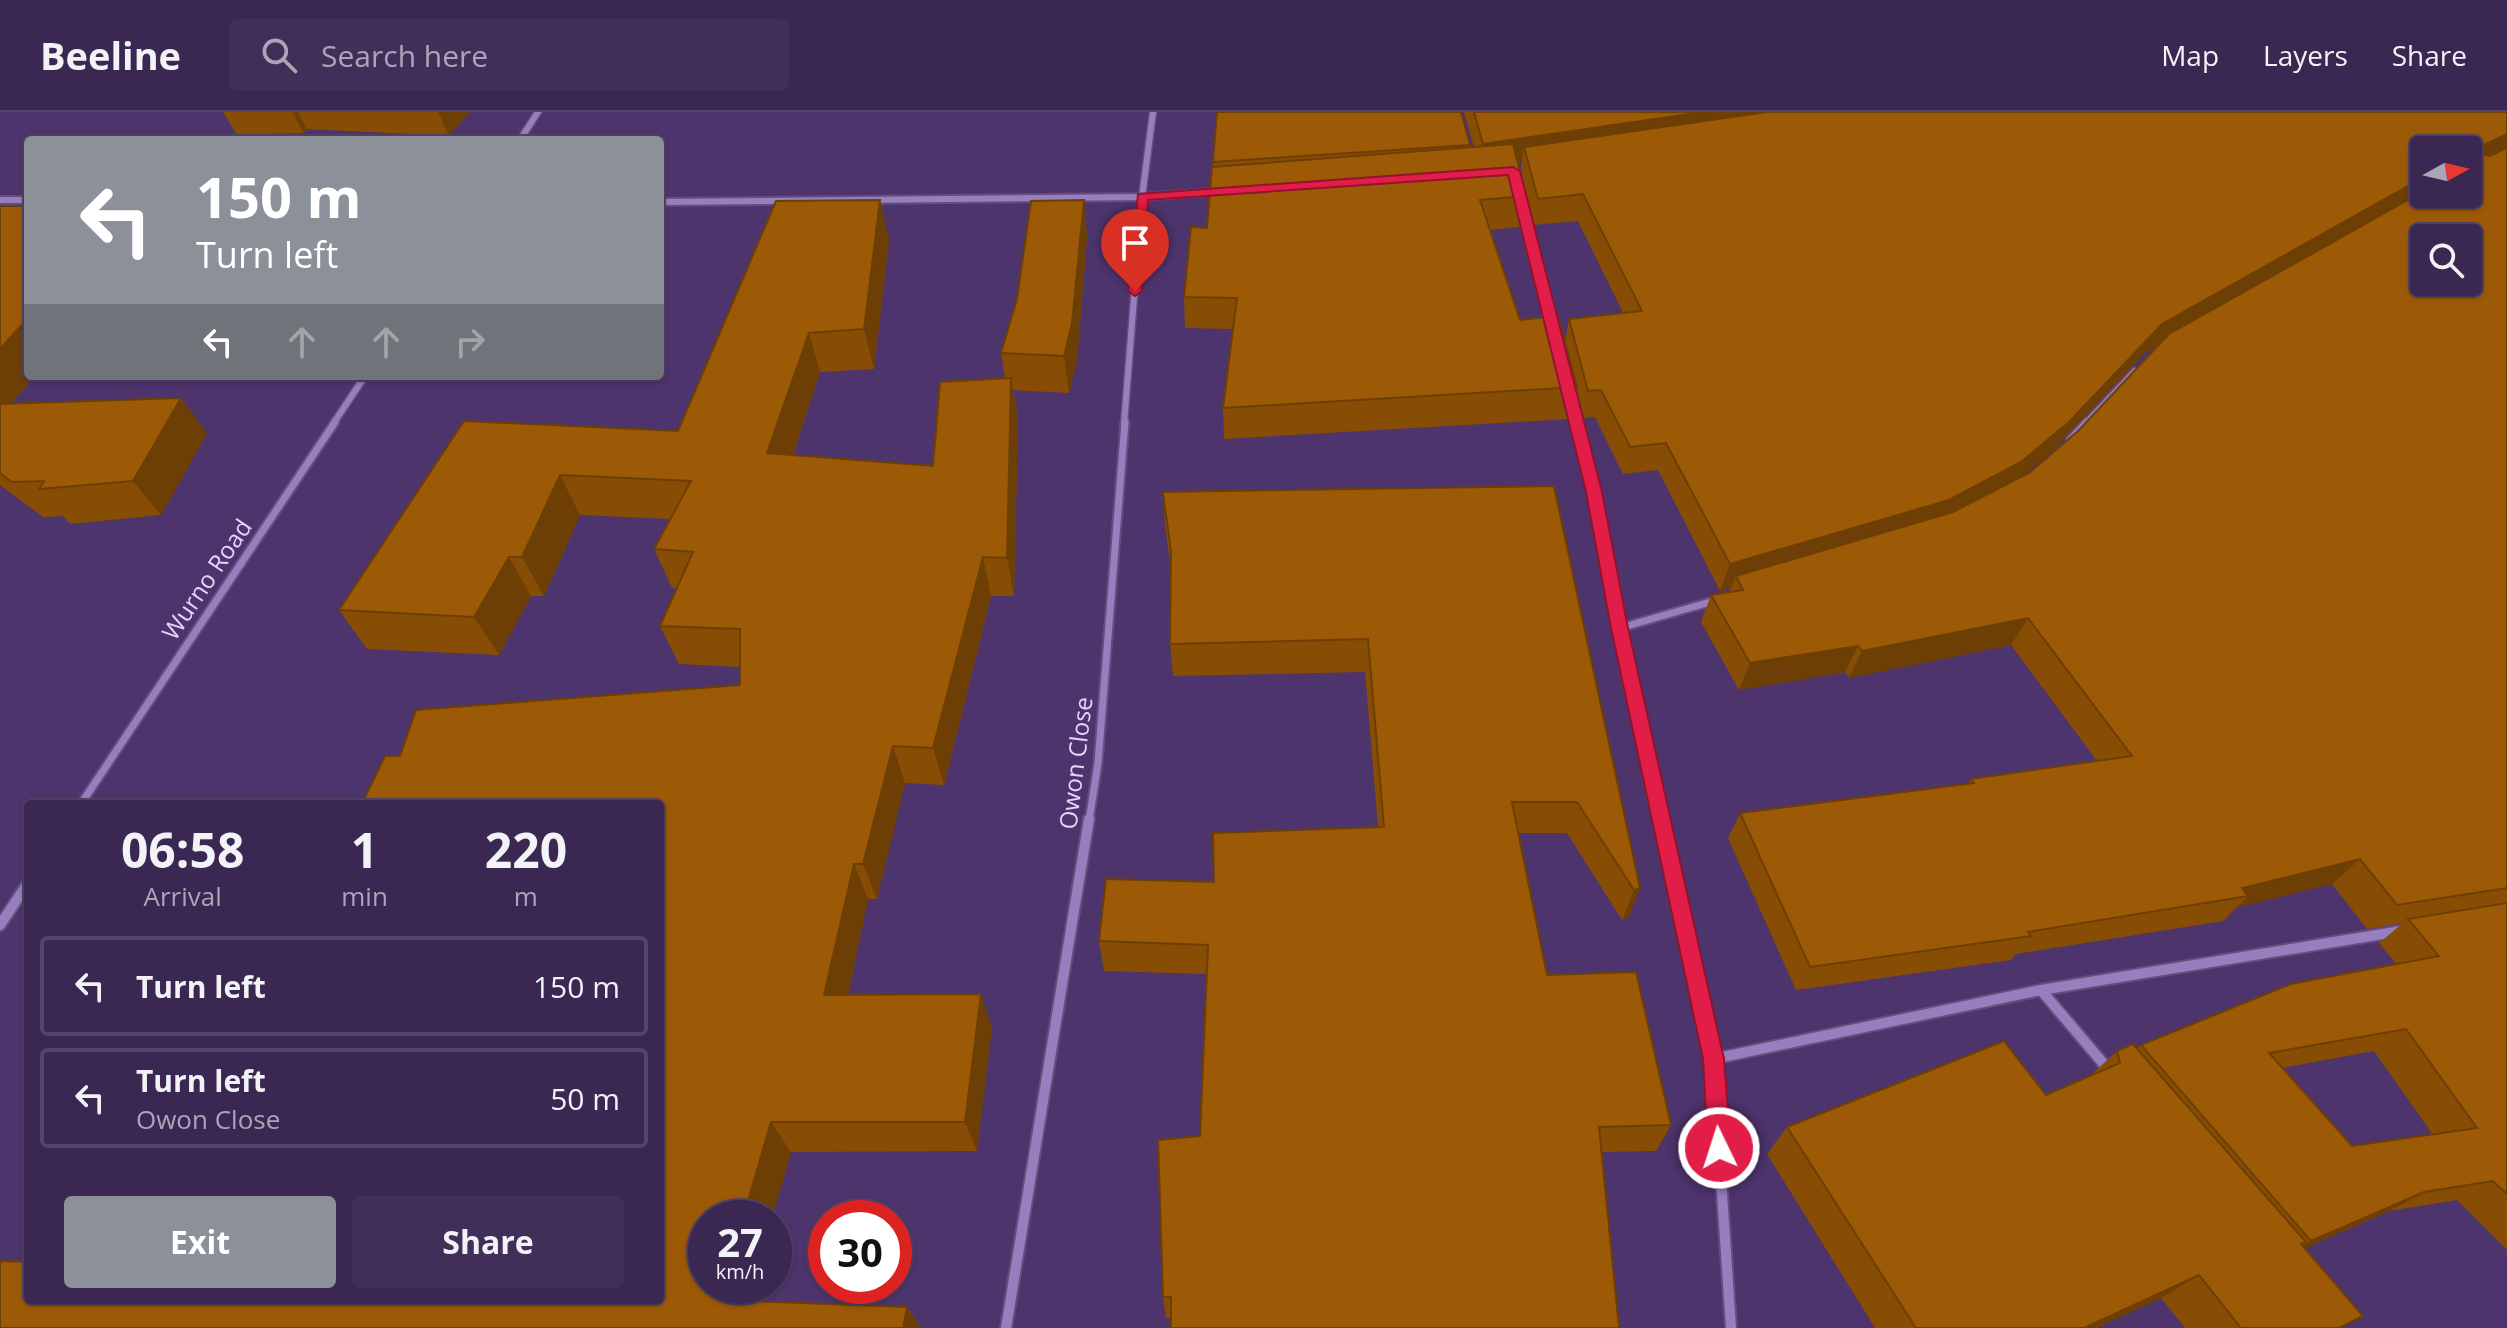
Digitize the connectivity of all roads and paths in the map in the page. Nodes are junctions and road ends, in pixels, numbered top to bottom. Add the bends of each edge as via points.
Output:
1 (538, 112) edge
2 (1153, 112) edge
3 (523, 136) edge
4 (1517, 186) edge
5 (1238, 190) edge
6 (1142, 197) junction
7 (0, 200) edge
8 (24, 200) edge
9 (664, 202) edge
10 (1556, 339) edge
11 (2140, 367) edge
12 (362, 380) edge
13 (1567, 385) edge
14 (2067, 444) edge
15 (1720, 599) edge
16 (1620, 628) junction
17 (84, 800) edge
18 (24, 889) edge
19 (0, 925) edge
20 (2414, 929) edge
21 (2041, 990) junction
22 (1713, 1059) junction
23 (2111, 1073) edge
24 (1006, 1328) edge
25 (1731, 1328) edge

1 - 3 street
2 - 6 street, Owon Close
4 - 10 street
5 - 6 street
6 - 9 street
6 - 24 street, Owon Close via 1098,763
7 - 8 street
11 - 14 street
12 - 17 street, Wurno Road
13 - 16 street
15 - 16 street
16 - 22 street
18 - 19 street
20 - 21 street
21 - 22 street
21 - 23 street
22 - 25 street

